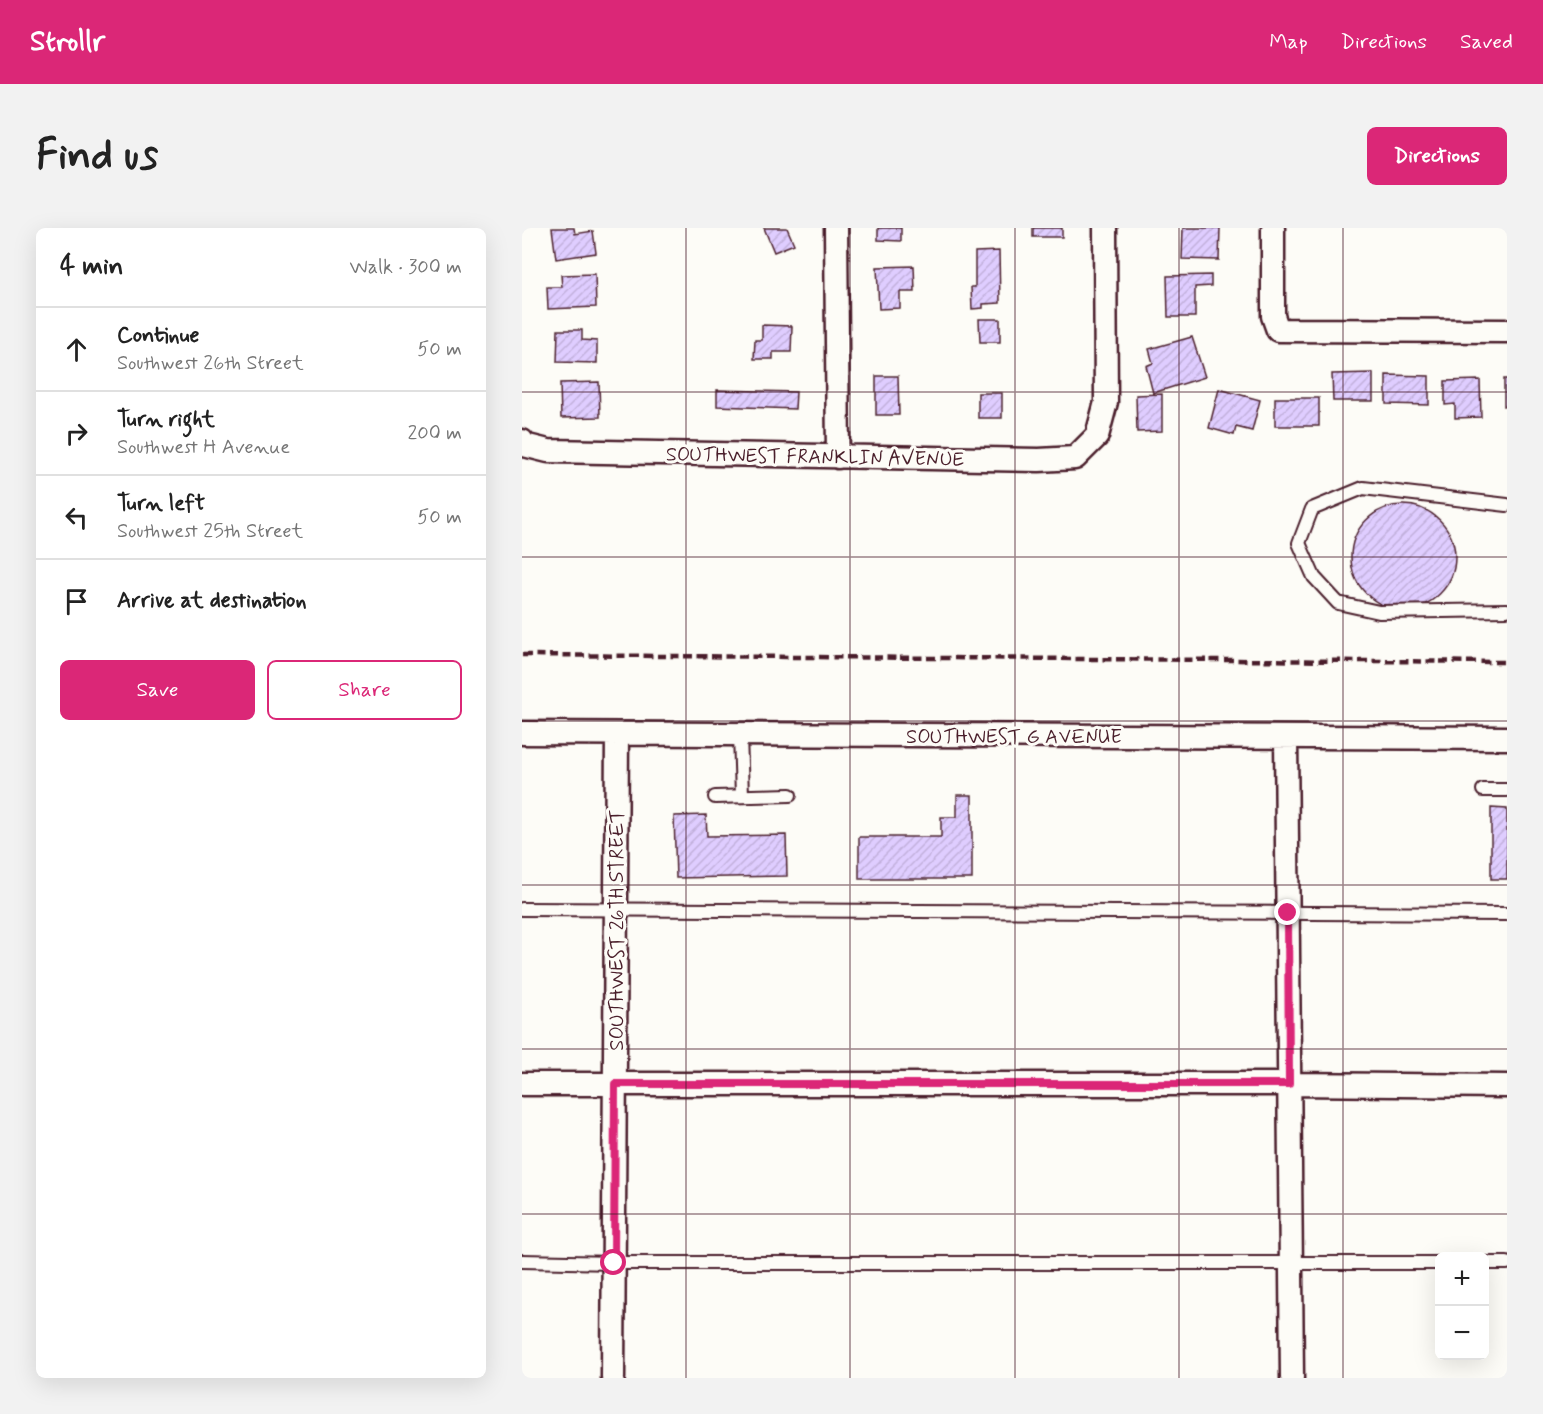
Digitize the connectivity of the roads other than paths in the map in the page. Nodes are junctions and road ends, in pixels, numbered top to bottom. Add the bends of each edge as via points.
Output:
1 (836, 228) edge
2 (1105, 228) edge
3 (1273, 228) edge
4 (1507, 331) edge
5 (523, 443) edge
6 (838, 457) junction
7 (1507, 505) edge
8 (1507, 610) edge
9 (522, 733) edge
10 (617, 734) junction
11 (741, 734) junction
12 (1286, 737) junction
13 (1507, 738) edge
14 (1483, 790) dead end
15 (1507, 790) edge
16 (790, 795) dead end
17 (742, 796) junction
18 (715, 797) dead end
19 (522, 909) edge
20 (616, 910) junction
21 (1288, 913) junction
22 (1507, 914) edge
23 (522, 1084) edge
24 (615, 1084) junction
25 (1289, 1084) junction
26 (1507, 1086) edge
27 (522, 1261) edge
28 (614, 1263) junction
29 (1291, 1263) junction
30 (1435, 1263) edge
31 (1489, 1263) edge
32 (1507, 1263) edge
33 (613, 1378) edge
34 (1292, 1378) edge

1 - 6 street
2 - 6 street, SOUTHWEST FRANKLIN AVENUE via 1106,402 1097,436 1075,458
3 - 4 street via 1273,316 1278,330
5 - 6 street, SOUTHWEST FRANKLIN AVENUE via 548,451
7 - 8 lane via 1363,488 1312,509 1299,543 1314,577 1338,603 1379,612
9 - 10 street, SOUTHWEST G AVENUE
10 - 11 street, SOUTHWEST G AVENUE
10 - 20 street, SOUTHWEST 26TH STREET
11 - 12 street, SOUTHWEST G AVENUE
11 - 17 lane
12 - 13 street, SOUTHWEST G AVENUE
12 - 21 street
14 - 15 lane
16 - 17 lane
17 - 18 lane
19 - 20 lane
20 - 21 lane
20 - 24 street, SOUTHWEST 26TH STREET
21 - 22 lane
21 - 25 street
23 - 24 street
24 - 25 street
24 - 28 street, SOUTHWEST 26TH STREET
25 - 26 street
25 - 29 street
27 - 28 lane
28 - 29 lane
28 - 33 street, SOUTHWEST 26TH STREET
29 - 30 lane
29 - 34 street
31 - 32 lane

